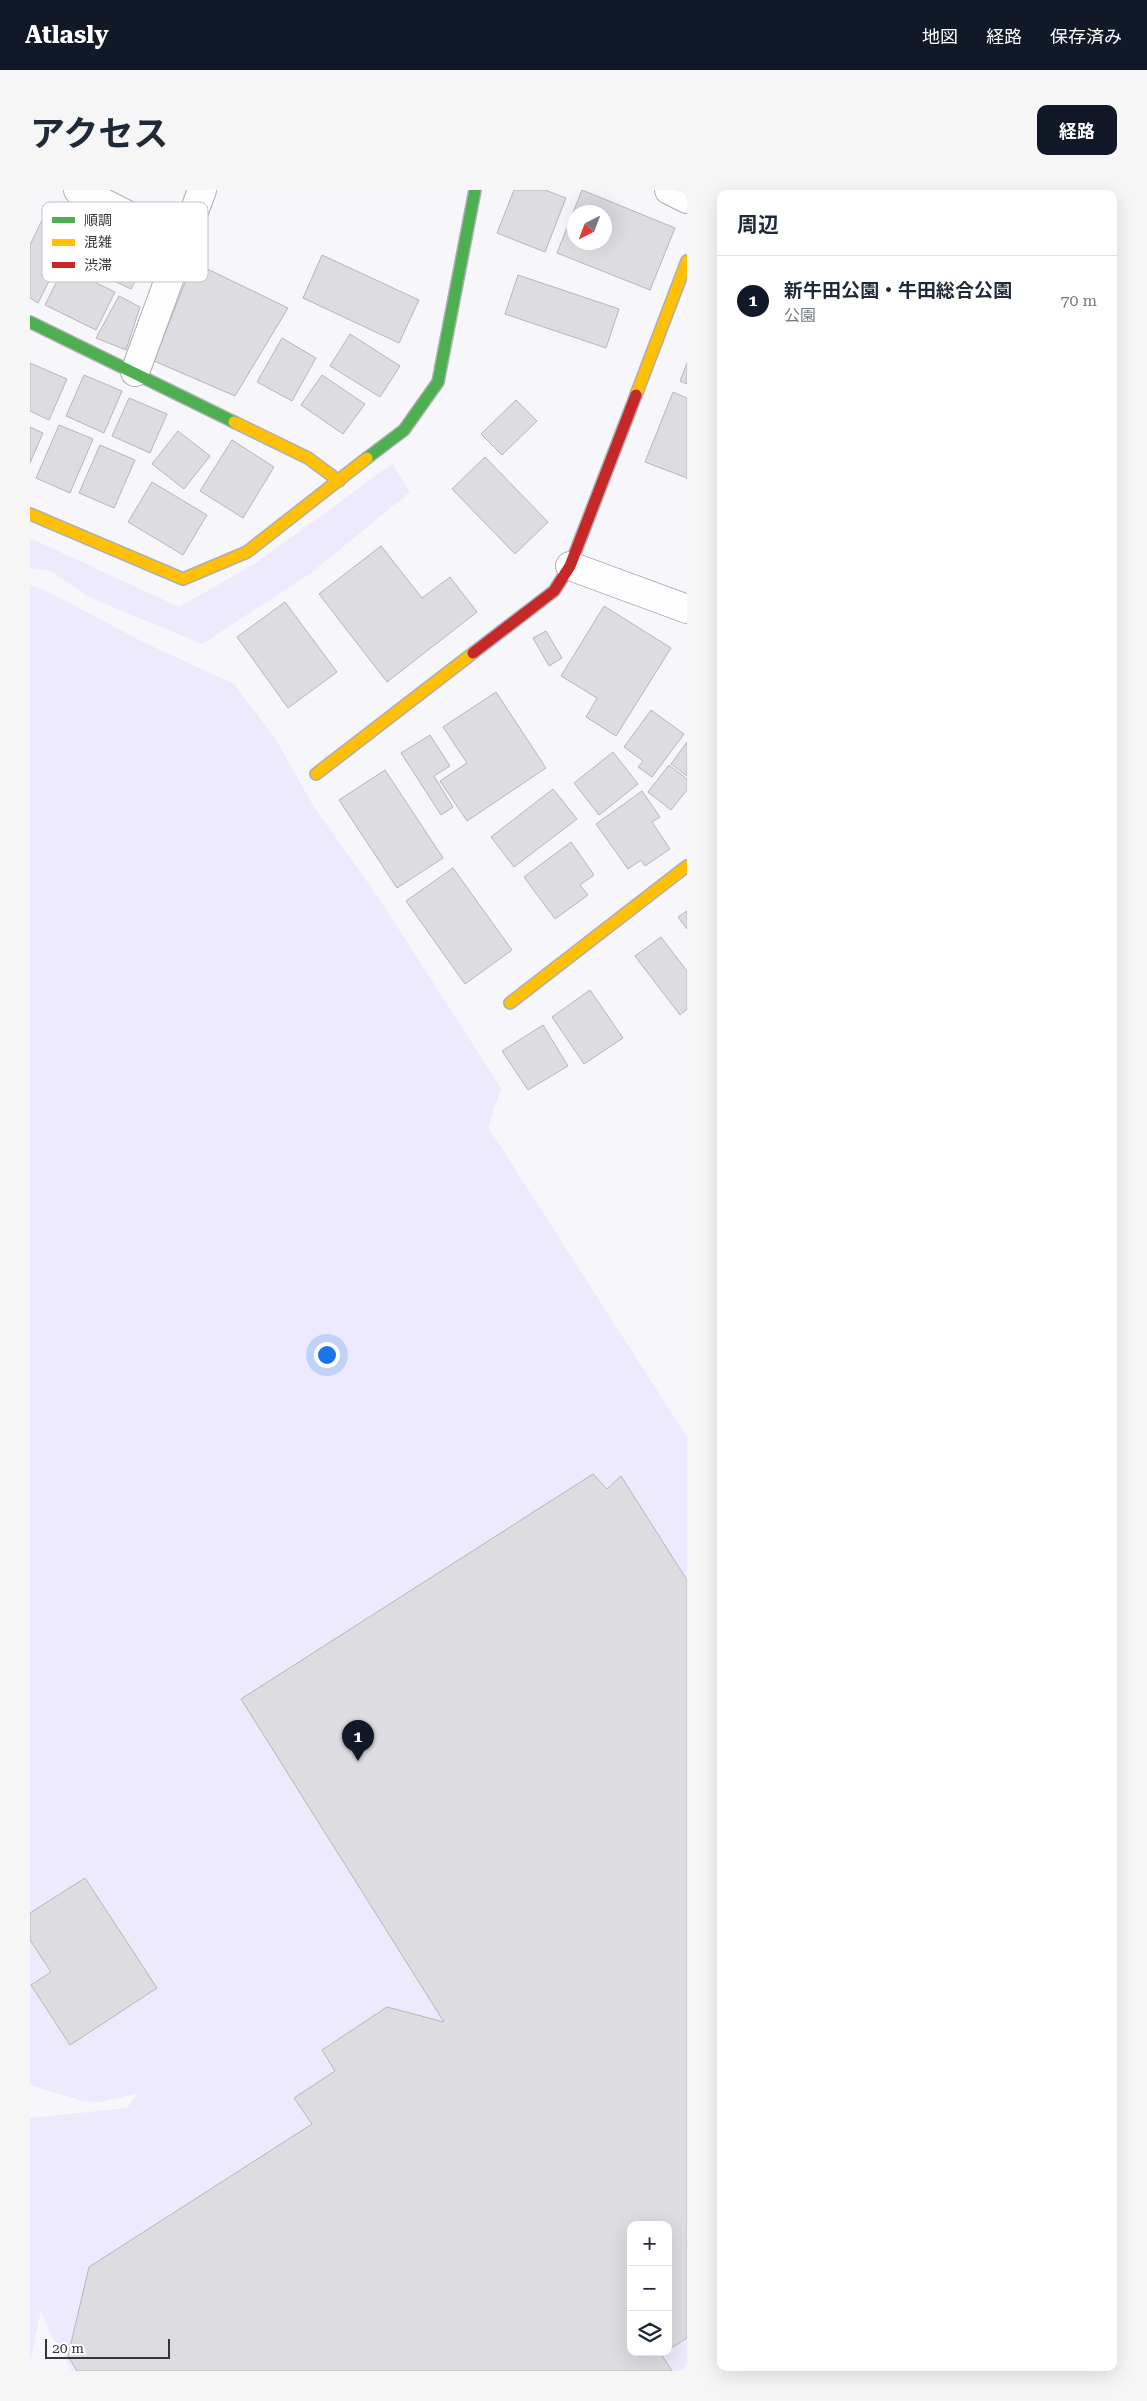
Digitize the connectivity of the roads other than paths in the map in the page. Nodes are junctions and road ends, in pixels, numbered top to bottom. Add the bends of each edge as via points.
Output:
1 (78, 190) edge
2 (202, 190) edge
3 (475, 190) edge
4 (669, 190) edge
5 (687, 199) edge
6 (102, 202) edge
7 (198, 202) edge
8 (687, 261) edge
9 (168, 282) edge
10 (30, 322) edge
11 (135, 372) junction
12 (339, 481) junction
13 (30, 514) edge
14 (570, 566) junction
15 (687, 609) edge
16 (316, 774) dead end
17 (687, 866) edge
18 (510, 1003) dead end

1 - 6 street
2 - 7 street
3 - 12 street via 438,382 404,430
4 - 5 street
8 - 14 street
9 - 11 street
10 - 11 street
11 - 12 street via 308,458
12 - 13 street via 247,552 183,579
14 - 15 street
14 - 16 street via 554,591
17 - 18 street

